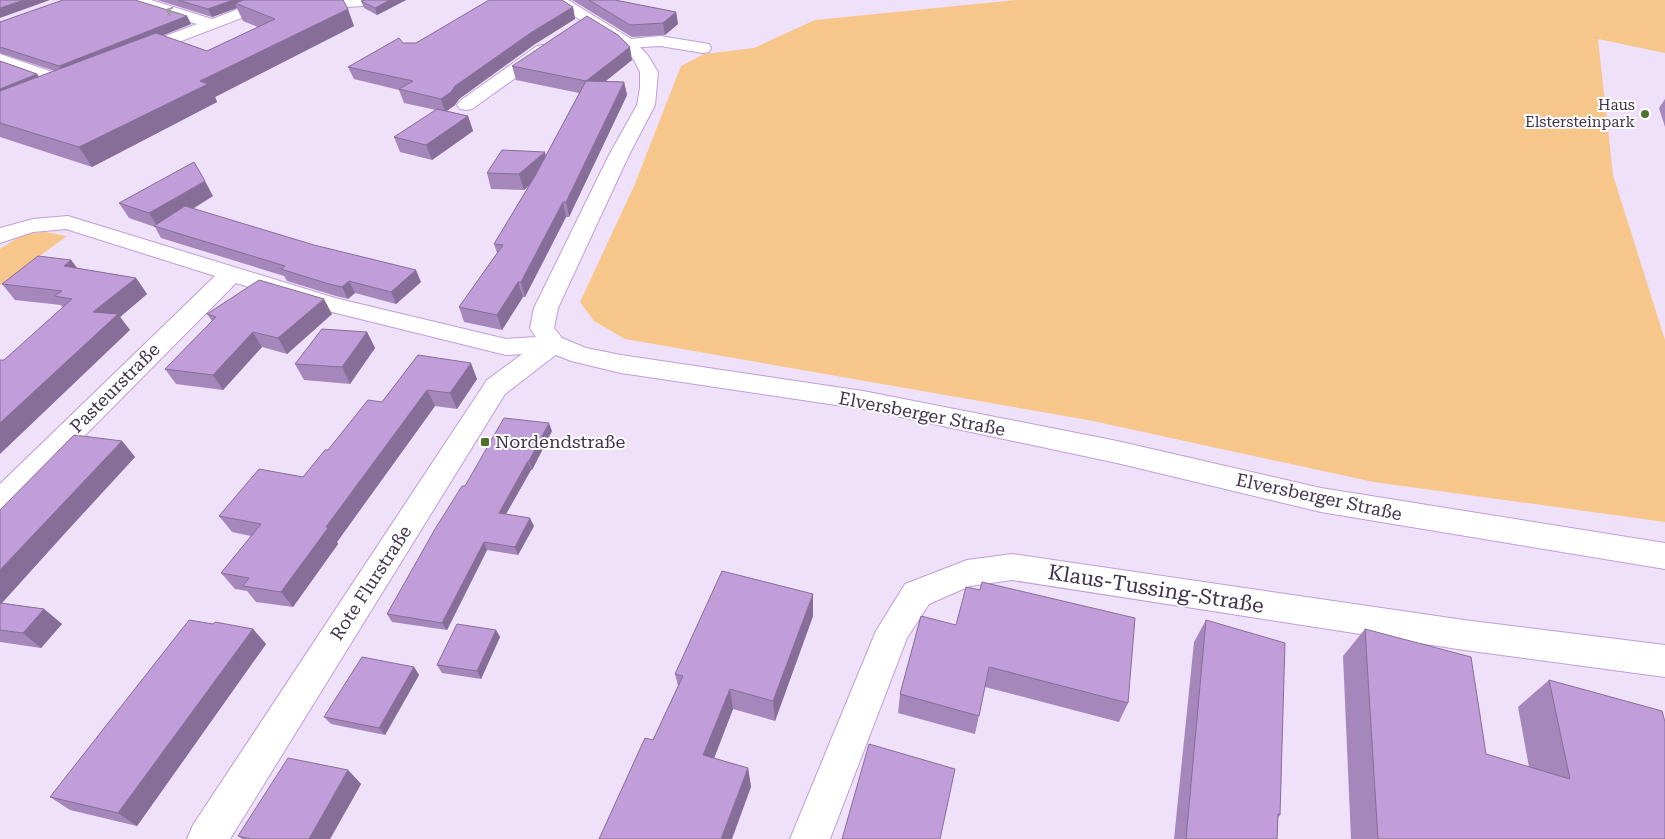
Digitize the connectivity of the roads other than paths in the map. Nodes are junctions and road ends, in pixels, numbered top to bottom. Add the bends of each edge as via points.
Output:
1 (134, 0) edge
2 (374, 0) edge
3 (556, 0) edge
4 (286, 1) edge
5 (212, 24) junction
6 (558, 40) edge
7 (627, 43) junction
8 (703, 48) dead end
9 (0, 59) edge
10 (118, 60) edge
11 (82, 75) edge
12 (64, 82) junction
13 (46, 90) edge
14 (466, 105) dead end
15 (0, 236) edge
16 (230, 275) junction
17 (553, 344) junction
18 (0, 502) edge
19 (1665, 556) edge
20 (1665, 661) edge
21 (207, 839) edge
22 (810, 839) edge

5 -> 1 street
2 - 4 street via 323,4
3 - 7 street via 582,24
4 - 5 street
5 - 10 street
6 - 14 street
7 - 8 street via 660,41
7 - 17 street via 649,72 646,105 546,308 542,328
9 - 12 street
11 - 12 street
12 - 13 street
15 - 16 street via 46,222 68,223
16 - 17 street via 329,304 506,347
16 - 18 street, Pasteurstraße
17 - 19 street, Elversberger Straße via 622,364 863,400 1117,452 1321,500
17 - 21 street, Rote Flurstraße via 496,387
20 - 22 street, Klaus-Tussing-Straße via 1464,635 1012,567 967,573 917,594 893,631

